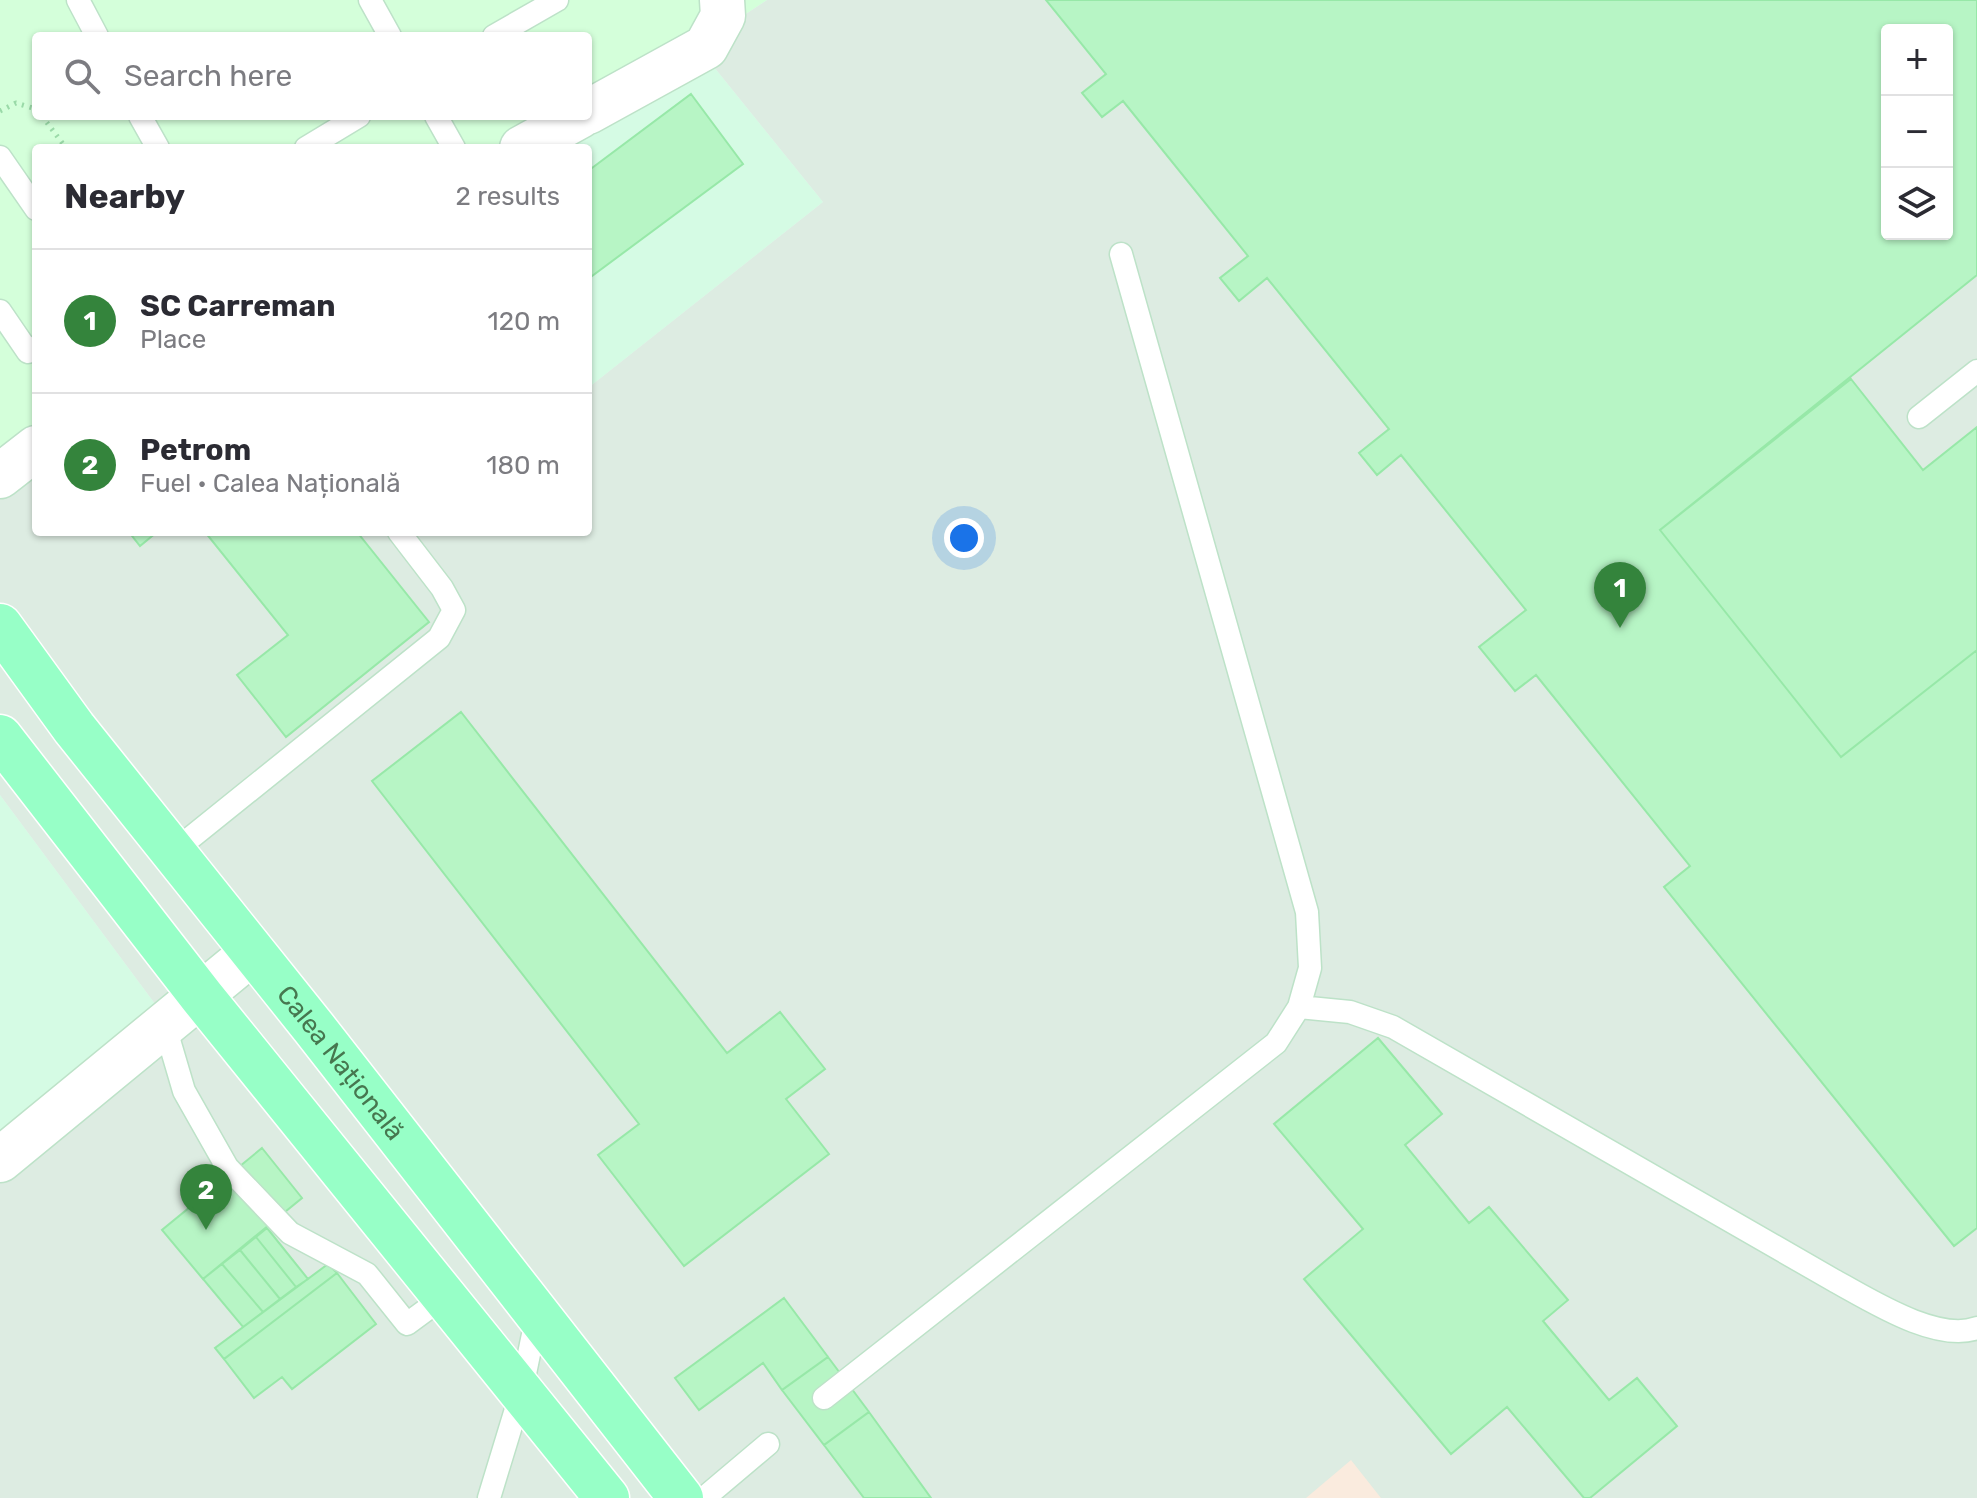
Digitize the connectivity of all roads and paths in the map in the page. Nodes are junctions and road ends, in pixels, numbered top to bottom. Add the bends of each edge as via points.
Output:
1 (78, 0) edge
2 (370, 0) edge
3 (557, 0) edge
4 (722, 0) edge
5 (95, 32) edge
6 (388, 32) edge
7 (501, 32) edge
8 (32, 108) edge
9 (592, 110) edge
10 (0, 111) edge
11 (45, 120) edge
12 (142, 120) edge
13 (352, 120) edge
14 (438, 120) edge
15 (573, 120) edge
16 (63, 144) edge
17 (156, 144) edge
18 (313, 144) edge
19 (452, 144) edge
20 (529, 144) edge
21 (0, 157) edge
22 (32, 203) edge
23 (1121, 254) dead end
24 (0, 311) edge
25 (32, 350) edge
26 (1977, 371) edge
27 (1919, 417) dead end
28 (32, 451) edge
29 (0, 476) edge
30 (402, 536) edge
31 (0, 626) edge
32 (0, 737) edge
33 (173, 852) junction
34 (253, 952) junction
35 (202, 997) junction
36 (1299, 1007) junction
37 (164, 1023) junction
38 (0, 1160) edge
39 (445, 1296) junction
40 (537, 1315) junction
41 (1977, 1328) edge
42 (521, 1393) junction
43 (824, 1398) dead end
44 (768, 1444) dead end
45 (489, 1498) edge
46 (607, 1498) edge
47 (681, 1498) edge
48 (704, 1498) edge

1 - 5 lane
2 - 6 lane
3 - 7 lane
4 - 9 street via 723,16 706,47
8 - 10 path via 16,103
11 - 16 path
12 - 17 lane
13 - 18 lane
14 - 19 lane
15 - 20 street
21 - 22 lane
23 - 36 lane via 1307,912 1310,968
24 - 25 lane via 28,352
26 - 27 lane
28 - 29 street
30 - 33 lane via 454,610 439,638
31 - 33 main road, Calea Națională
32 - 35 main road
33 - 34 main road, Calea Națională
34 - 35 street
34 - 40 main road, Calea Națională
35 - 37 street
35 - 39 main road
36 - 41 lane via 1350,1012 1393,1027 1908,1320 1965,1333
36 - 43 lane via 1276,1043
37 - 38 street
37 - 39 lane via 184,1091 227,1167 290,1233 367,1274 407,1324
39 - 42 main road
40 - 42 lane
40 - 47 main road, Calea Națională
42 - 45 lane
42 - 46 main road
44 - 48 lane

